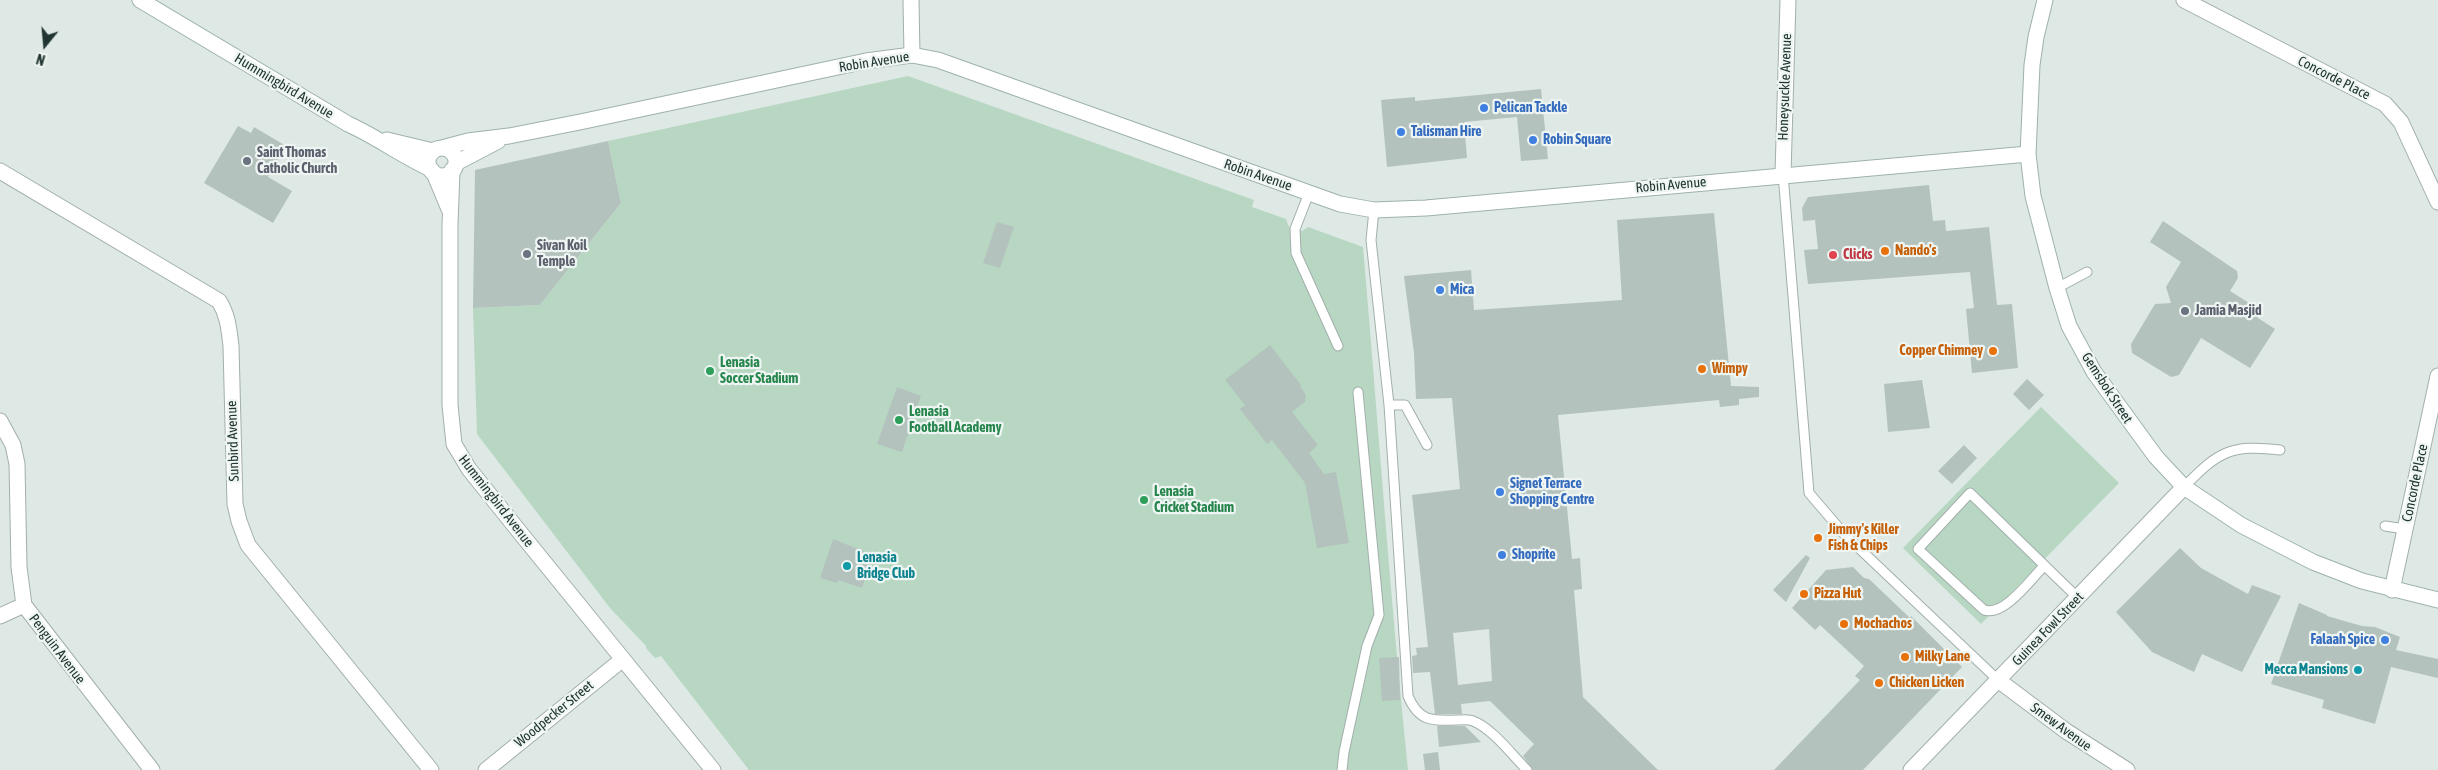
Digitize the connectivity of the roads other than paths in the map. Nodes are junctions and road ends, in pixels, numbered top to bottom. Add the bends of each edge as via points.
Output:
1 (140, 0) edge
2 (911, 0) edge
3 (1788, 0) edge
4 (2045, 0) edge
5 (2184, 0) edge
6 (912, 55) junction
7 (373, 136) junction
8 (509, 136) junction
9 (438, 149) junction
10 (2028, 154) junction
11 (454, 166) junction
12 (0, 171) edge
13 (432, 171) junction
14 (1783, 174) junction
15 (1309, 193) junction
16 (2438, 202) edge
17 (1374, 210) junction
18 (451, 213) junction
19 (2087, 272) dead end
20 (2057, 288) junction
21 (1338, 346) dead end
22 (2438, 376) edge
23 (1358, 392) dead end
24 (1389, 405) junction
25 (0, 421) edge
26 (1427, 445) dead end
27 (2280, 450) dead end
28 (2184, 487) junction
29 (2385, 526) dead end
30 (2405, 529) junction
31 (2044, 566) junction
32 (2392, 590) junction
33 (2078, 598) junction
34 (2438, 600) edge
35 (24, 605) junction
36 (0, 616) edge
37 (623, 659) junction
38 (1998, 680) junction
39 (148, 768) edge
40 (431, 770) edge
41 (486, 770) edge
42 (713, 770) edge
43 (1342, 770) edge
44 (1527, 770) edge
45 (1911, 770) edge
46 (2127, 770) edge

1 - 7 street, Hummingbird Avenue
2 - 6 street
3 - 14 street, Honeysuckle Avenue
4 - 10 street, Gemsbok Street via 2032,64
5 - 16 street, Concorde Place via 2385,104 2400,122
6 - 8 street, Robin Avenue via 866,61
6 - 15 street, Robin Avenue via 938,60
7 - 9 street
7 - 13 street, Hummingbird Avenue
8 - 9 street, Robin Avenue via 484,138
8 - 11 street, Robin Avenue
9 - 11 street via 450,151
9 - 13 street via 429,158
10 - 14 street, Robin Avenue
10 - 20 street, Gemsbok Street via 2038,215
11 - 13 street via 446,175
11 - 18 street
12 - 40 street, Sunbird Avenue via 219,301 225,310 231,346 235,504 248,545
13 - 18 street, Hummingbird Avenue
14 - 17 street, Robin Avenue via 1426,208
14 - 38 lane via 1809,492 1845,535
15 - 17 street, Robin Avenue via 1353,208
15 - 21 lane via 1295,228 1296,253
17 - 24 lane via 1371,240
18 - 37 street, Hummingbird Avenue via 450,405 454,444 469,469
19 - 20 lane
20 - 28 street, Gemsbok Street via 2069,326 2094,372 2156,457
22 - 30 street, Concorde Place
23 - 43 lane via 1379,615 1367,646
24 - 26 lane via 1405,405
24 - 44 lane via 1408,696 1413,708 1423,717 1437,721 1471,720 1484,727
25 - 35 street, Penguin Avenue via 13,445 17,464 19,567
27 - 28 lane via 2252,446 2223,454
28 - 32 street, Gemsbok Street via 2241,525 2286,549 2354,578
28 - 33 street, Guinea Fowl Street
29 - 30 lane
30 - 32 street, Concorde Place
31 - 31 lane via 1970,493 1918,549 1990,612 2006,605
31 - 33 lane
32 - 34 street, Gemsbok Street
33 - 38 street, Guinea Fowl Street
35 - 36 street
35 - 39 street, Penguin Avenue
37 - 41 street, Woodpecker Street
37 - 42 street, Hummingbird Avenue
38 - 45 street, Guinea Fowl Street
38 - 46 street, Smew Avenue via 2066,731

